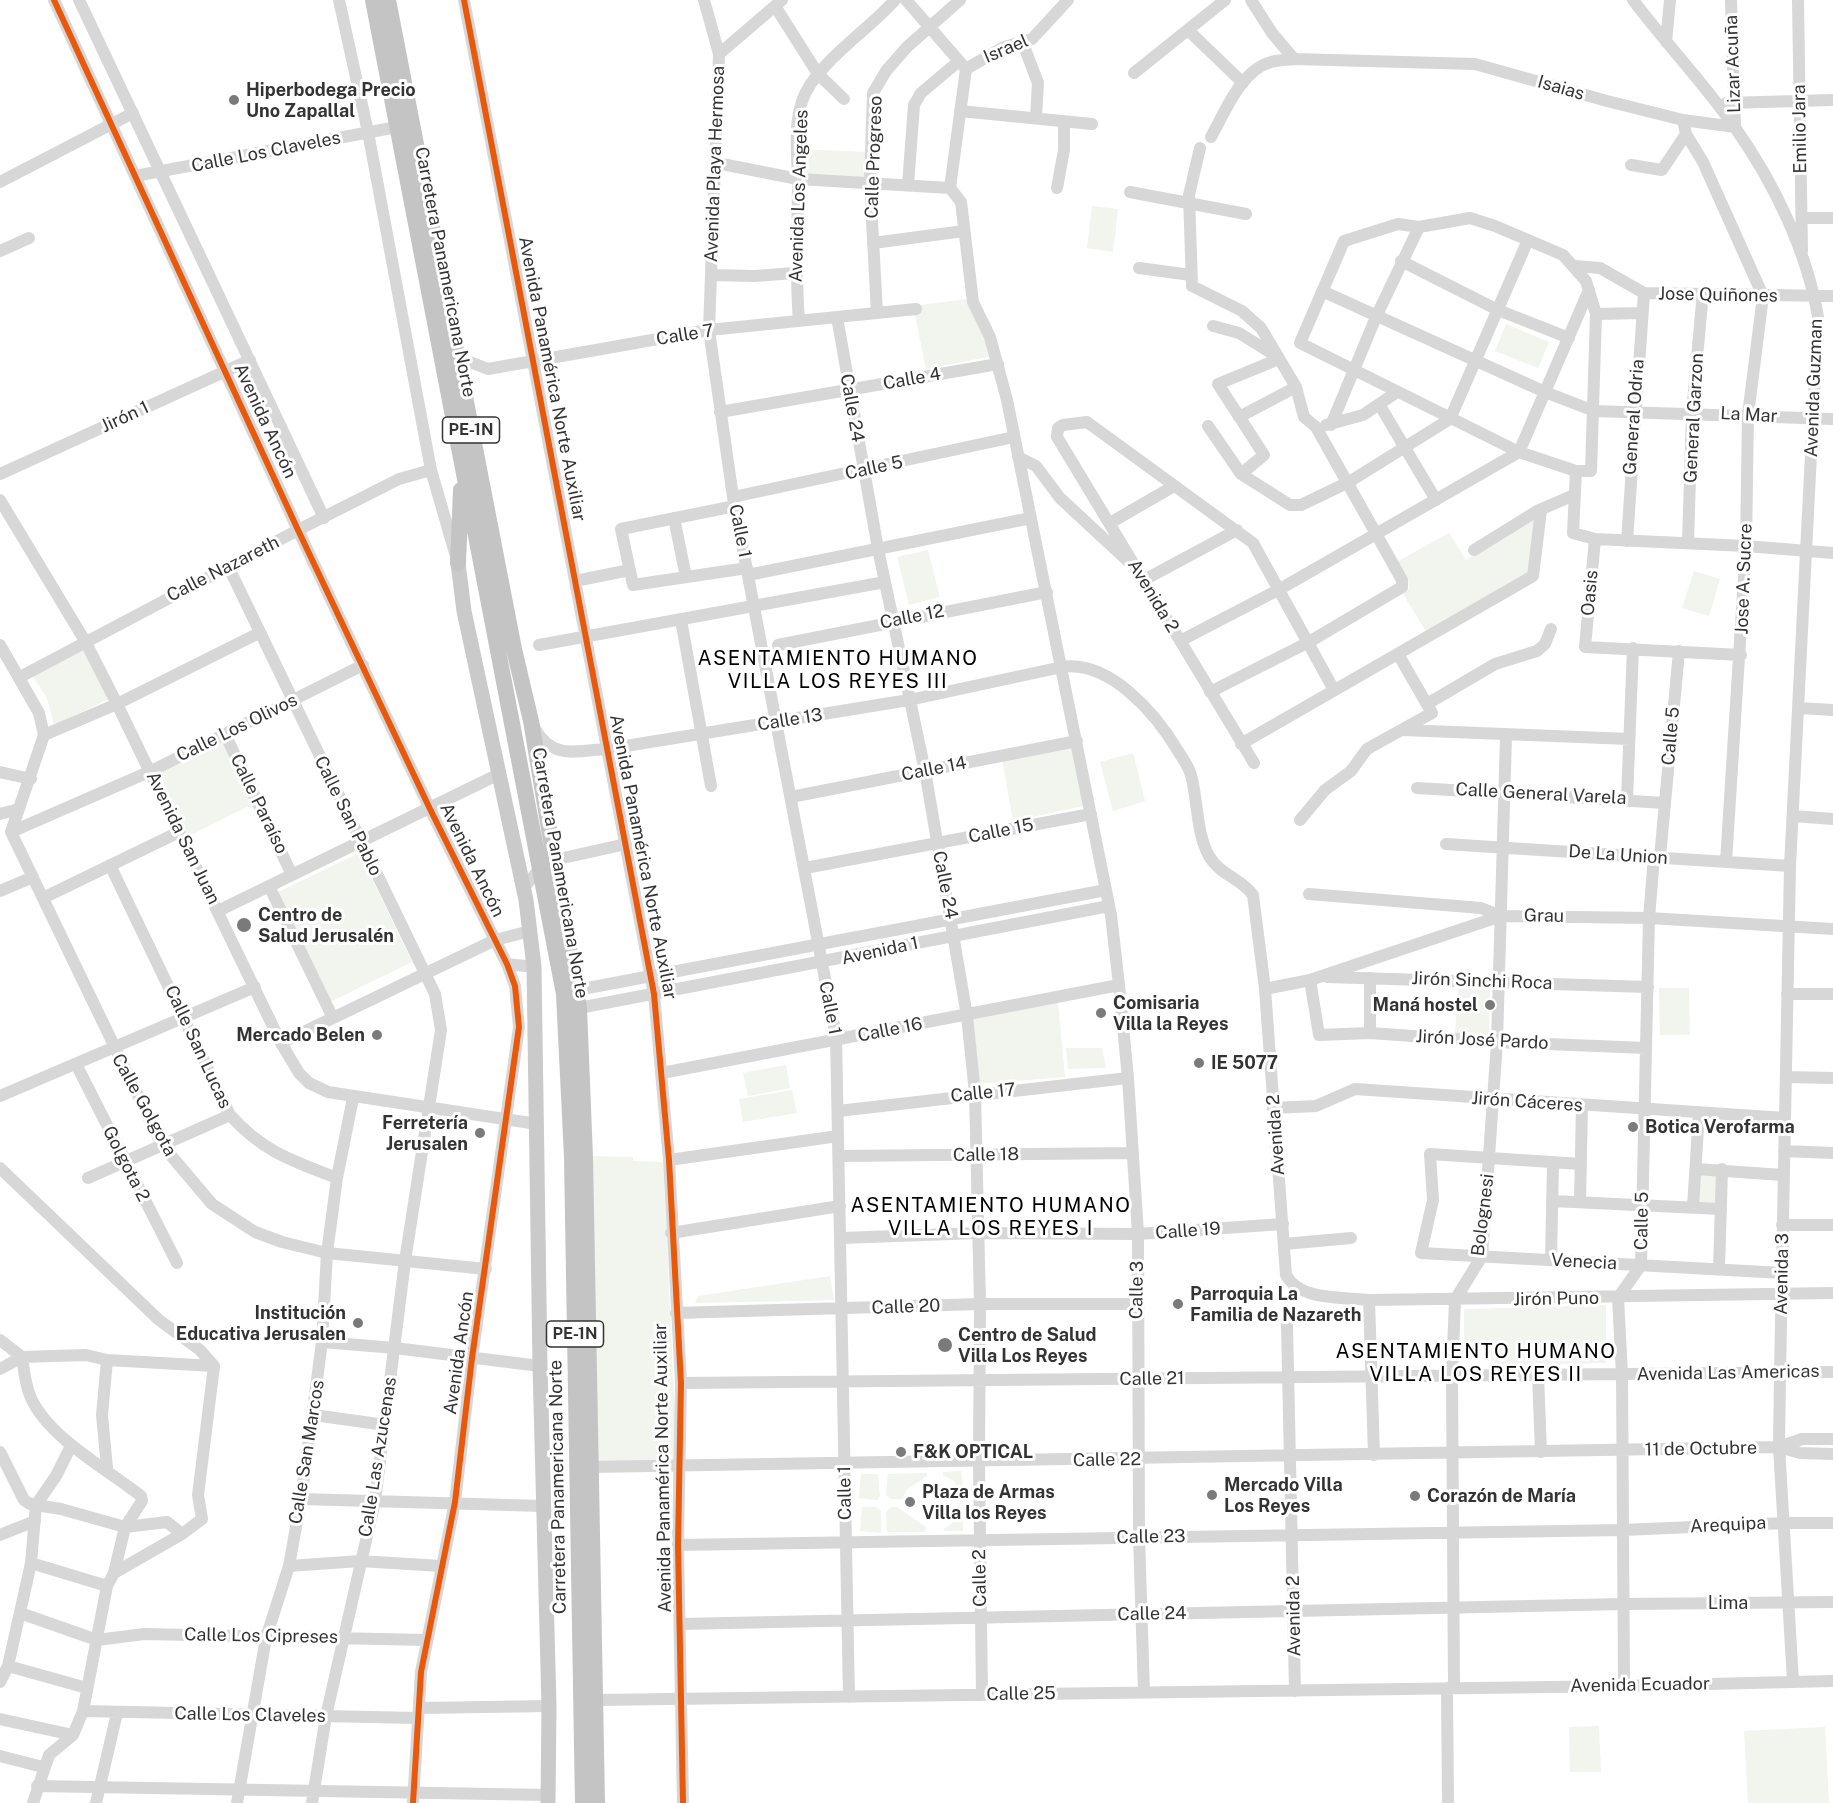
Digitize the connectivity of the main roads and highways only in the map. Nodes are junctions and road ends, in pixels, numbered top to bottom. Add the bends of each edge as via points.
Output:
1 (373, 0) edge
2 (388, 0) edge
3 (462, 462) junction
4 (458, 563) joint
5 (548, 863) junction
6 (548, 1799) edge
7 (583, 1803) edge
8 (597, 1803) edge

1 - 3 highway, Carretera Panamericana Norte / PE-1N
2 - 5 highway, Carretera Panamericana Norte / PE-1N via 531,721
3 - 4 highway
3 - 5 highway, Carretera Panamericana Norte / PE-1N
4 - 6 main road via 497,775 524,889 534,967
5 - 7 highway, Carretera Panamericana Norte / PE-1N via 566,1011 572,1169
5 - 8 highway, Carretera Panamericana Norte / PE-1N via 579,1008

